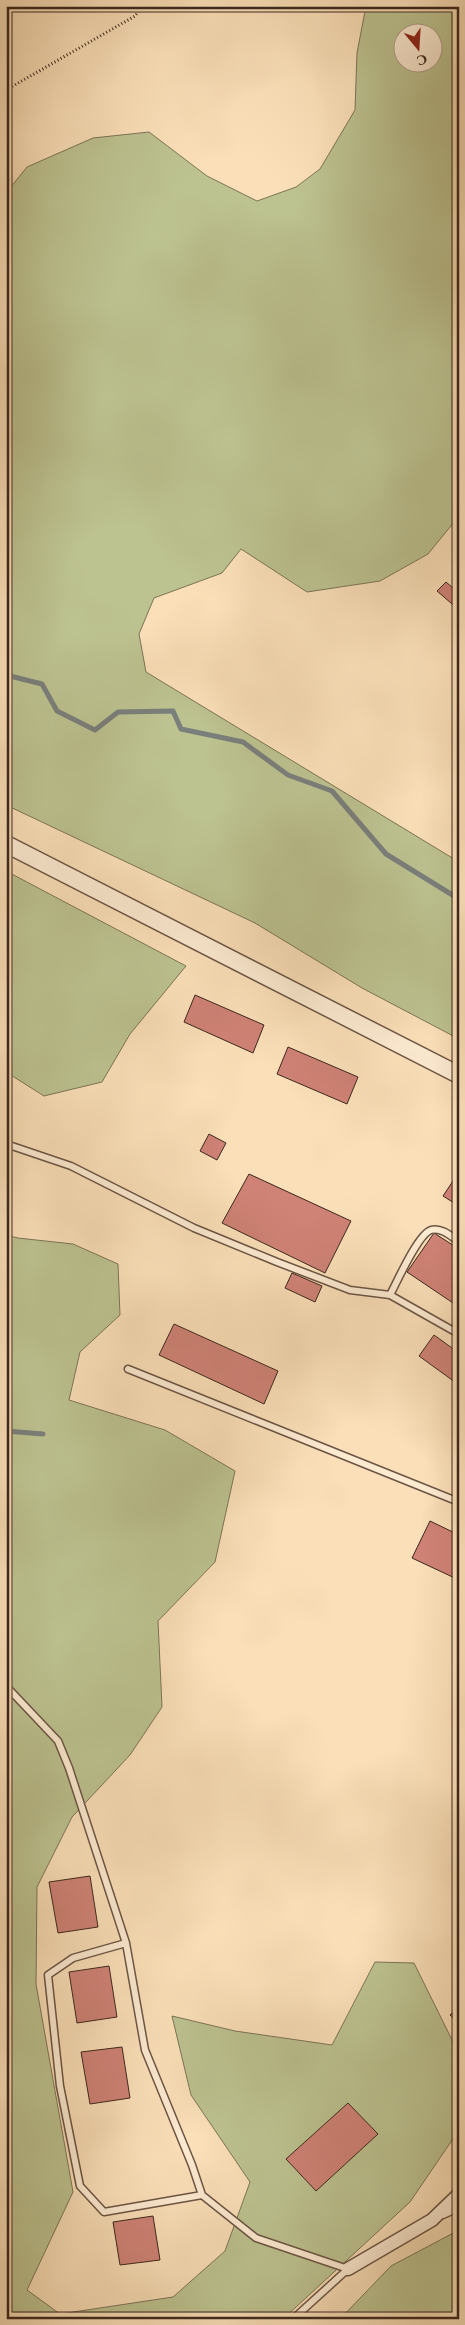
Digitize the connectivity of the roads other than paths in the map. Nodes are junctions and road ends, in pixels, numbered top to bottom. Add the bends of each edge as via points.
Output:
1 (6, 844) edge
2 (459, 1075) edge
3 (6, 1144) edge
4 (459, 1242) edge
5 (390, 1295) junction
6 (459, 1334) edge
7 (128, 1369) dead end
8 (459, 1502) edge
9 (6, 1686) edge
10 (126, 1943) junction
11 (459, 2194) edge
12 (202, 2195) junction
13 (459, 2208) edge
14 (432, 2220) junction
15 (348, 2269) junction
16 (293, 2319) edge

1 - 2 street
3 - 5 lane via 71,1166 194,1228 277,1262 350,1290
4 - 5 lane via 442,1230 431,1230 421,1237
5 - 6 lane
7 - 8 lane
9 - 10 lane via 58,1741
10 - 12 lane via 145,2050
10 - 12 lane via 73,1958 48,1975 60,2086 80,2186 104,2212
11 - 14 street
12 - 15 lane via 256,2238
13 - 14 lane
14 - 15 street
15 - 16 lane

